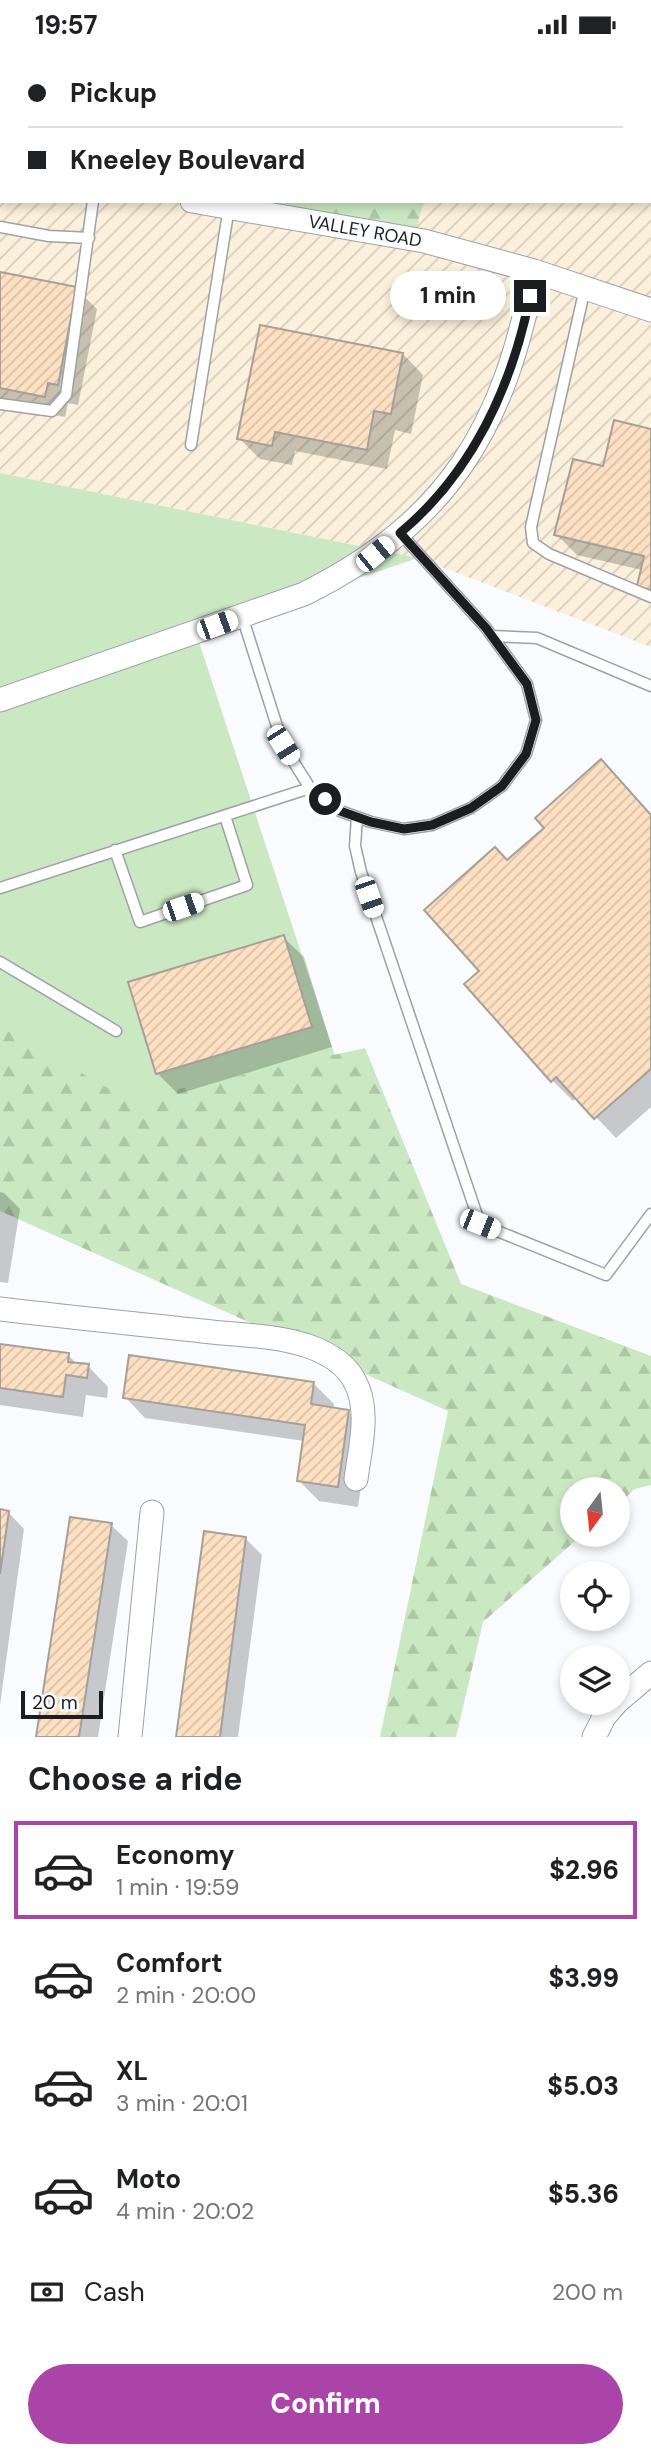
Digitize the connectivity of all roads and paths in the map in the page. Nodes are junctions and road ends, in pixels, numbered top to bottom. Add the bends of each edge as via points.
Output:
1 (93, 203) edge
2 (204, 203) edge
3 (229, 207) junction
4 (0, 227) edge
5 (89, 238) junction
6 (534, 271) junction
7 (585, 288) junction
8 (651, 310) edge
9 (0, 404) edge
10 (191, 445) dead end
11 (400, 533) junction
12 (651, 597) edge
13 (242, 616) junction
14 (492, 636) junction
15 (651, 686) edge
16 (0, 700) edge
17 (310, 788) junction
18 (225, 816) junction
19 (357, 817) junction
20 (116, 850) junction
21 (0, 888) edge
22 (0, 962) edge
23 (116, 1031) dead end
24 (651, 1214) edge
25 (0, 1309) edge
26 (356, 1479) dead end
27 (152, 1512) dead end
28 (651, 1673) edge
29 (630, 1691) edge
30 (606, 1715) edge
31 (130, 1737) edge
32 (594, 1737) edge

1 - 5 lane
2 - 3 street, VALLEY ROAD
3 - 6 street, VALLEY ROAD via 424,241
3 - 10 lane
4 - 5 lane
5 - 9 lane via 66,395 52,411
6 - 7 street, VALLEY ROAD
6 - 11 street via 525,322 491,417 447,485
7 - 8 street, VALLEY ROAD
7 - 12 lane via 531,527 533,543
11 - 13 street via 338,577
11 - 14 lane
13 - 16 street
13 - 17 lane via 283,745
14 - 15 lane via 537,638
14 - 19 lane via 527,684 536,720 526,754 502,786 471,808 432,825 404,829
17 - 18 lane
17 - 19 lane via 340,811
18 - 20 lane
18 - 20 lane via 247,885 140,922
19 - 24 lane via 355,846 360,872 480,1224 606,1275
20 - 21 lane
22 - 23 lane
25 - 26 street via 310,1346 330,1356 353,1377 361,1394
27 - 31 street
28 - 29 street
30 - 32 street

